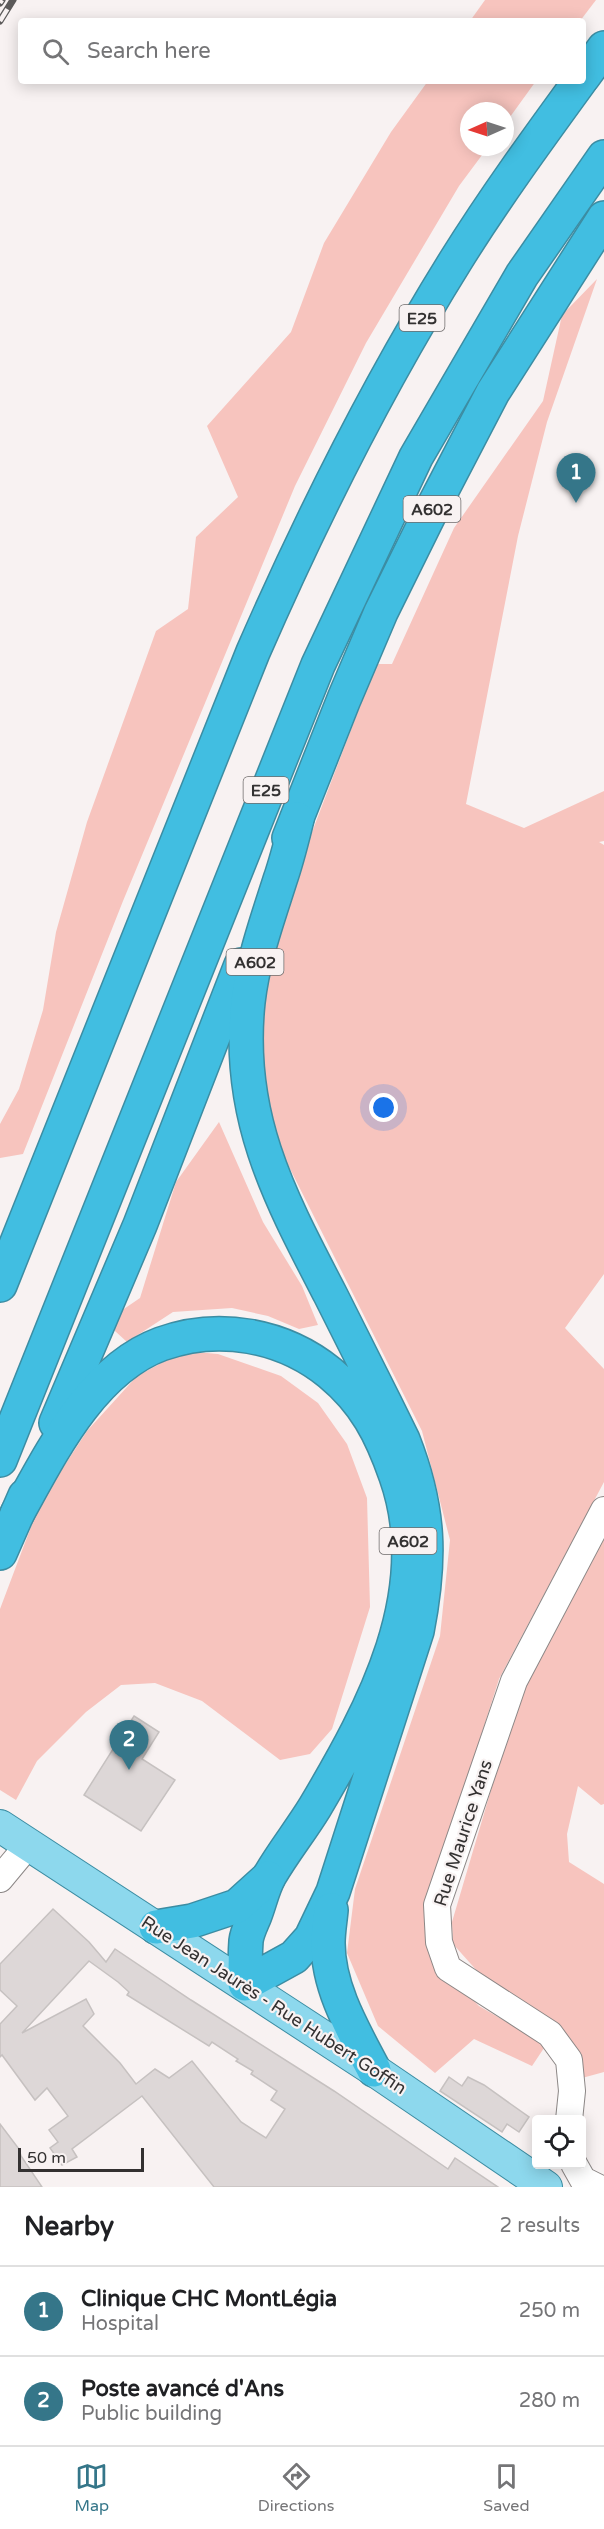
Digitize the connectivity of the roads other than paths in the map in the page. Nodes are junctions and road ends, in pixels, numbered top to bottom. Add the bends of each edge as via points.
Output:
1 (604, 48) edge
2 (586, 73) edge
3 (578, 84) edge
4 (604, 157) edge
5 (604, 218) edge
6 (297, 819) junction
7 (0, 1285) edge
8 (0, 1460) edge
9 (604, 1510) edge
10 (17, 1514) junction
11 (0, 1553) edge
12 (0, 1826) edge
13 (29, 1844) junction
14 (269, 1876) junction
15 (0, 1879) edge
16 (333, 1892) junction
17 (156, 1927) junction
18 (245, 1984) junction
19 (374, 2070) junction
20 (570, 2115) edge
21 (577, 2169) edge
22 (548, 2179) edge
23 (597, 2187) edge

1 - 2 highway
3 - 7 highway, E25 via 432,300 386,380 289,570
4 - 8 highway, E25 via 522,275 416,457 318,665
5 - 6 highway, A602 via 493,392 436,501 381,612
6 - 10 highway via 140,1225
6 - 16 highway, A602 via 260,938 248,1001 246,1073 252,1110 265,1157 287,1211 403,1440 416,1475 427,1544 417,1631
9 - 20 street, Rue Maurice Yans via 514,1681 437,1905 439,1942 448,1968 550,2034 569,2060
10 - 11 highway, A602
10 - 14 highway, A602 via 72,1420 92,1395 139,1354 162,1344 218,1333 270,1341 297,1350 346,1386 363,1407 383,1439 404,1499 409,1568 402,1620 390,1660 355,1737 314,1809
12 - 13 main road, Rue Jean Jaurès - Rue Hubert Goffin
13 - 15 street
13 - 17 main road, Rue Jean Jaurès - Rue Hubert Goffin
14 - 17 highway, A602 via 237,1906 192,1921
14 - 18 highway, A602 via 246,1939
16 - 18 highway, A602 via 311,1938 294,1958
16 - 19 highway, A602 via 330,1966 337,1993
17 - 18 main road, Rue Jean Jaurès - Rue Hubert Goffin
18 - 19 main road, Rue Jean Jaurès - Rue Hubert Goffin
19 - 22 main road, Rue Jean Jaurès - Rue Hubert Goffin
21 - 23 street via 583,2180

